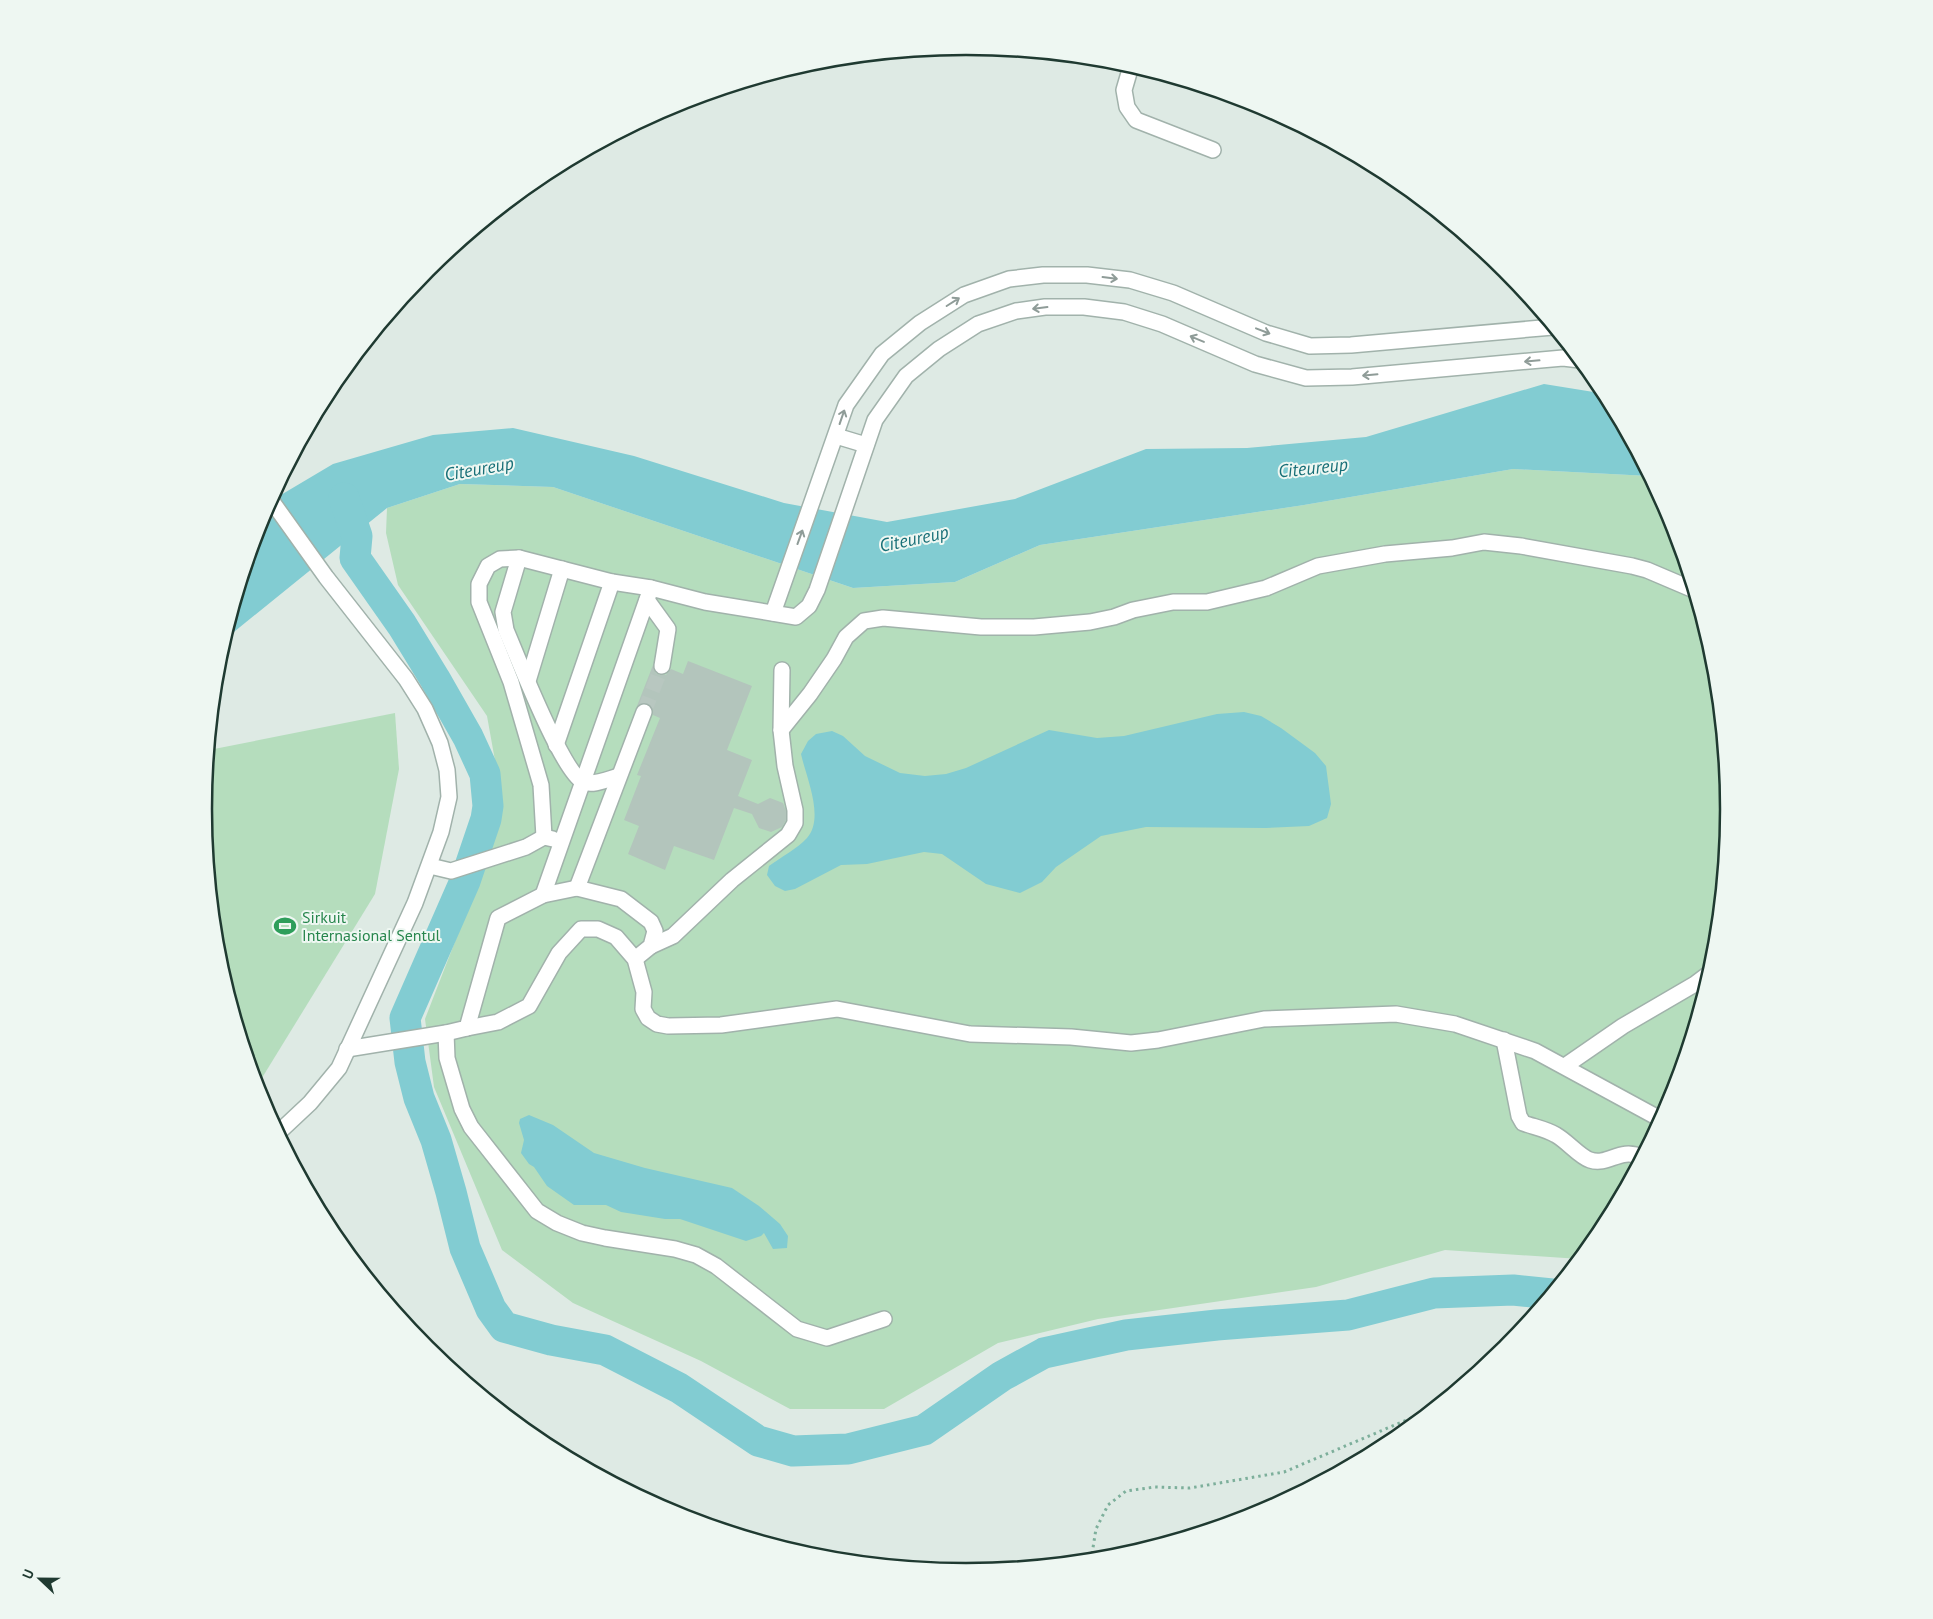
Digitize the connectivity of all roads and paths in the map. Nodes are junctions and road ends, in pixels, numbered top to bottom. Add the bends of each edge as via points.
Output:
1 (1129, 73) edge
2 (1213, 150) dead end
3 (1547, 328) edge
4 (1572, 359) edge
5 (836, 436) junction
6 (866, 445) junction
7 (276, 507) edge
8 (519, 558) junction
9 (562, 569) junction
10 (612, 582) junction
11 (1687, 587) edge
12 (649, 594) junction
13 (773, 613) junction
14 (662, 666) tunnel mouth
15 (782, 670) dead end
16 (528, 681) junction
17 (644, 712) tunnel mouth
18 (781, 730) junction
19 (556, 745) junction
20 (619, 776) junction
21 (583, 782) junction
22 (544, 837) junction
23 (561, 842) junction
24 (430, 866) junction
25 (577, 888) junction
26 (542, 895) junction
27 (651, 946) junction
28 (635, 959) junction
29 (1701, 979) edge
30 (467, 1028) junction
31 (446, 1033) junction
32 (1504, 1040) junction
33 (348, 1050) junction
34 (1565, 1066) junction
35 (1655, 1116) edge
36 (283, 1128) edge
37 (1637, 1155) edge
38 (884, 1319) dead end
39 (1413, 1417) edge
40 (1093, 1553) edge

1 - 2 street via 1124,90 1127,107 1136,120
5 -> 3 street via 846,405 882,354 920,323 964,295 1009,279 1043,274 1130,280 1173,293 1266,333 1310,346
4 -> 6 street via 1306,378 1255,364 1162,324 1124,312 1045,307 1016,311 978,324 939,349 906,376 875,420
5 - 6 street
13 -> 5 street
6 - 13 street via 809,606 796,617
7 - 24 street via 406,679 425,709 440,743 450,797
8 - 9 street
8 - 16 street via 503,612 506,630
8 - 22 street via 500,559 488,566 479,584 479,602 511,682 541,785
9 - 10 street
9 - 16 street
10 - 12 street
10 - 19 street
11 - 18 street via 1632,566 1484,542 1318,566 1266,588 1207,602 1173,602 1090,622 982,628 883,618 864,621 846,637 810,694
12 - 13 street
12 - 14 street via 668,629
12 - 21 street
15 - 18 street
16 - 19 street
17 - 20 street
18 - 27 street via 795,810 795,822 788,835 732,880 673,936
19 - 21 street via 572,774
20 - 21 street
20 - 25 street
21 - 23 street
22 - 23 street
22 - 24 street via 526,847 451,871
23 - 26 street
24 - 33 street
25 - 26 street
25 - 27 street via 621,899 652,922 655,931
26 - 30 street via 498,918
27 - 28 street
28 - 30 street via 616,937 598,929 581,929 559,952 529,1006 498,1022
28 - 32 street via 644,992 643,1008 648,1018 668,1026 721,1025 837,1009 970,1034 1071,1037 1131,1043 1264,1019 1396,1014 1455,1024
29 - 34 street
30 - 31 street
31 - 33 street
31 - 38 street via 447,1058 462,1109 471,1127 537,1211 582,1233 696,1255 716,1266 797,1329 813,1335 827,1338
32 - 34 street
32 - 37 street via 1523,1123 1555,1134 1590,1160 1601,1161 1627,1152
33 - 36 street via 326,1084
34 - 35 street
39 - 40 path via 1284,1472 1190,1488 1154,1487 1126,1491 1108,1505 1096,1529

